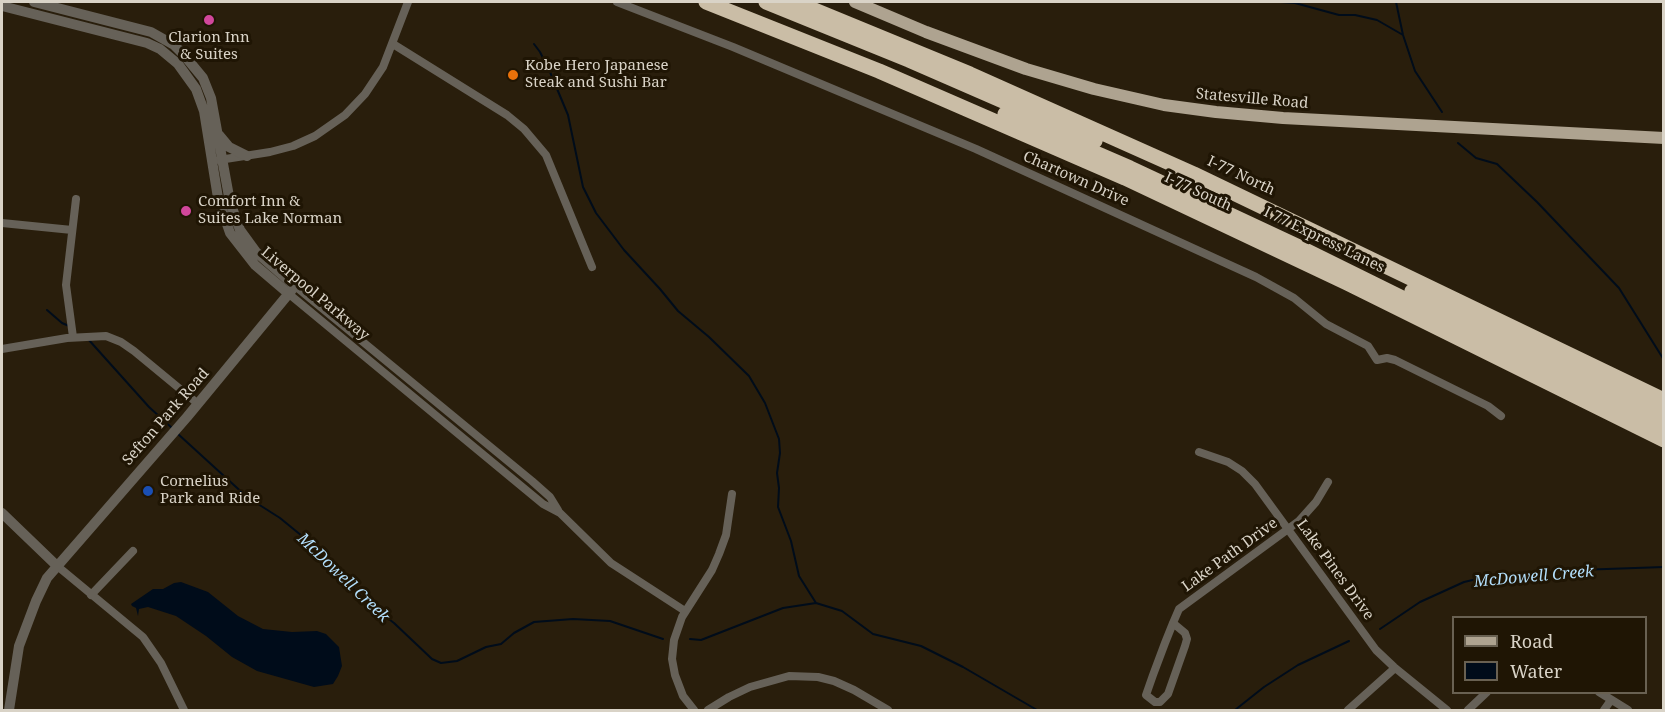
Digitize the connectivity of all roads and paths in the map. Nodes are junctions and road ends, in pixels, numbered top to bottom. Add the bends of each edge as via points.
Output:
1 (34, 2) edge
2 (408, 2) edge
3 (617, 2) edge
4 (706, 2) edge
5 (730, 2) edge
6 (766, 2) edge
7 (795, 2) edge
8 (855, 2) edge
9 (2, 6) edge
10 (393, 44) junction
11 (1101, 132) junction
12 (219, 135) junction
13 (1664, 138) edge
14 (247, 156) junction
15 (218, 160) junction
16 (1171, 176) junction
17 (76, 199) dead end
18 (2, 223) edge
19 (72, 230) junction
20 (592, 267) dead end
21 (292, 290) junction
22 (1372, 295) junction
23 (1456, 324) junction
24 (73, 337) junction
25 (2, 349) edge
26 (1664, 400) edge
27 (197, 404) junction
28 (1664, 413) edge
29 (1501, 416) dead end
30 (1664, 427) edge
31 (1664, 440) edge
32 (1199, 452) dead end
33 (1328, 483) dead end
34 (732, 494) dead end
35 (2, 513) edge
36 (1289, 530) junction
37 (133, 551) dead end
38 (56, 565) junction
39 (91, 595) junction
40 (686, 611) junction
41 (1173, 623) junction
42 (1395, 668) junction
43 (1486, 694) edge
44 (1601, 694) edge
45 (1611, 700) junction
46 (9, 711) edge
47 (184, 711) edge
48 (694, 711) edge
49 (708, 711) edge
50 (888, 711) edge
51 (1348, 711) edge
52 (1447, 711) edge
53 (1468, 711) edge
54 (1605, 711) edge
55 (1628, 711) edge

1 - 12 street, Liverpool Parkway via 143,29 174,45 192,63 207,87
2 - 10 street
3 - 29 street, Chartown Drive via 733,47 1088,198 1256,277 1294,298 1326,324 1368,346 1377,360 1395,360
4 - 22 highway, I-77 South via 1032,137
5 - 23 highway, I 77 Express Lanes via 1092,152
6 - 16 highway, I 77 Express Lanes via 984,92
7 - 11 highway, I-77 North
8 - 13 main road, Statesville Road via 1026,69 1094,90 1164,105 1262,117
9 - 15 street, Liverpool Parkway via 147,43 167,54 184,71 199,96
10 - 14 street via 365,94 338,122 293,146
10 - 20 street via 524,129 546,155
11 - 16 highway
11 - 26 highway, I-77 North
12 - 14 street via 229,147
12 - 15 street, Liverpool Parkway
14 - 15 street
15 - 21 street, Liverpool Parkway via 240,230
16 - 28 highway, I 77 Express Lanes
17 - 19 street
18 - 19 street
19 - 24 street via 66,285
21 - 27 street, Sefton Park Road
21 - 40 street, Liverpool Parkway via 532,481 617,567
22 - 23 highway
22 - 31 highway, I-77 South
23 - 30 highway, I 77 Express Lanes
24 - 25 street
24 - 27 street via 106,336 121,342
27 - 38 street, Sefton Park Road
32 - 36 street, Lake Pines Drive via 1242,471
33 - 36 street, Lake Path Drive
34 - 40 street via 719,554
35 - 38 street
36 - 41 street, Lake Path Drive via 1190,599 1179,609
36 - 42 street, Lake Pines Drive via 1376,650
37 - 39 street
38 - 39 street
38 - 46 street, Sefton Park Road via 25,629 15,664
39 - 47 street via 143,637 161,663
40 - 48 street via 674,640 672,659 679,686
41 - 41 street, Lake Path Drive via 1146,695 1155,702 1164,700 1168,694 1187,639
42 - 51 street
42 - 52 street, Lake Pines Drive
43 - 53 street
44 - 45 street
45 - 54 street
45 - 55 street
49 - 50 street via 750,687 789,676 834,681

